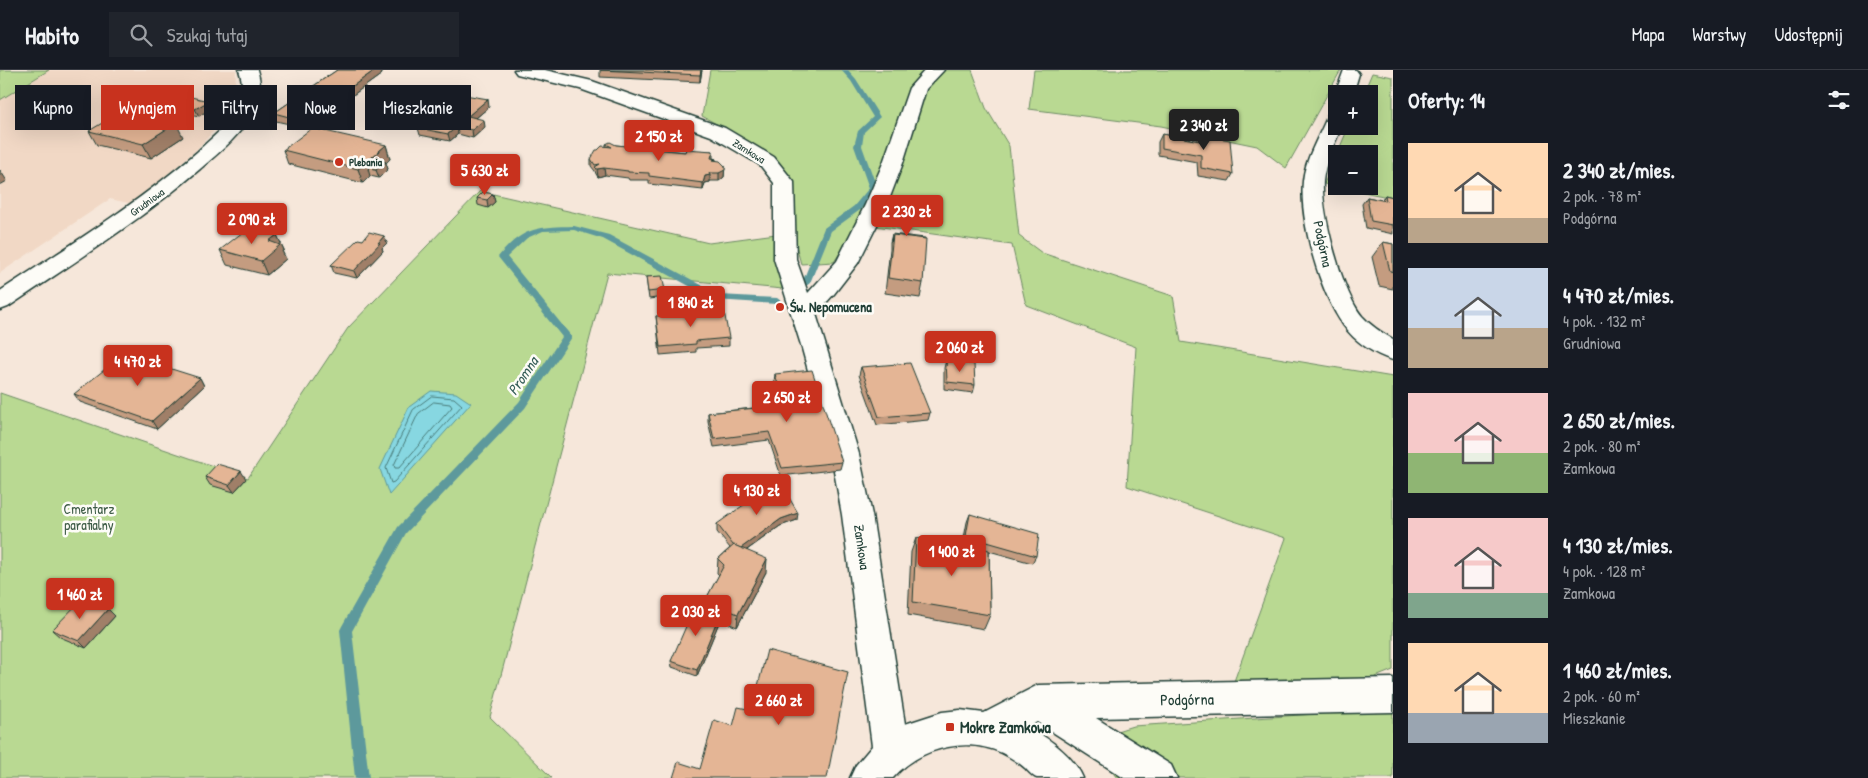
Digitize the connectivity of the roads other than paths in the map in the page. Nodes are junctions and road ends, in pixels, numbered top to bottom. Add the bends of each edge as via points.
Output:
1 (248, 70) edge
2 (523, 70) edge
3 (935, 70) edge
4 (1350, 74) dead end
5 (1347, 85) edge
6 (1330, 135) edge
7 (0, 302) edge
8 (803, 313) junction
9 (1393, 350) edge
10 (1393, 694) edge
11 (1038, 702) junction
12 (989, 730) junction
13 (880, 765) edge
14 (1064, 778) edge
15 (1158, 778) edge

1 - 7 street, Grudniowa via 252,92 248,104 241,117 213,147 155,197
2 - 8 street, Zamkowa via 586,85 718,132 767,161 784,182 785,259
3 - 8 street via 918,88 876,205 847,263
4 - 5 street
6 - 9 street, Podgórna via 1313,181 1317,218 1330,276 1352,320
8 - 13 street, Zamkowa via 845,454 857,515
10 - 11 street, Podgórna
11 - 12 street, Podgórna
11 - 15 street
12 - 13 street via 950,727 917,737
12 - 14 street via 1029,748

